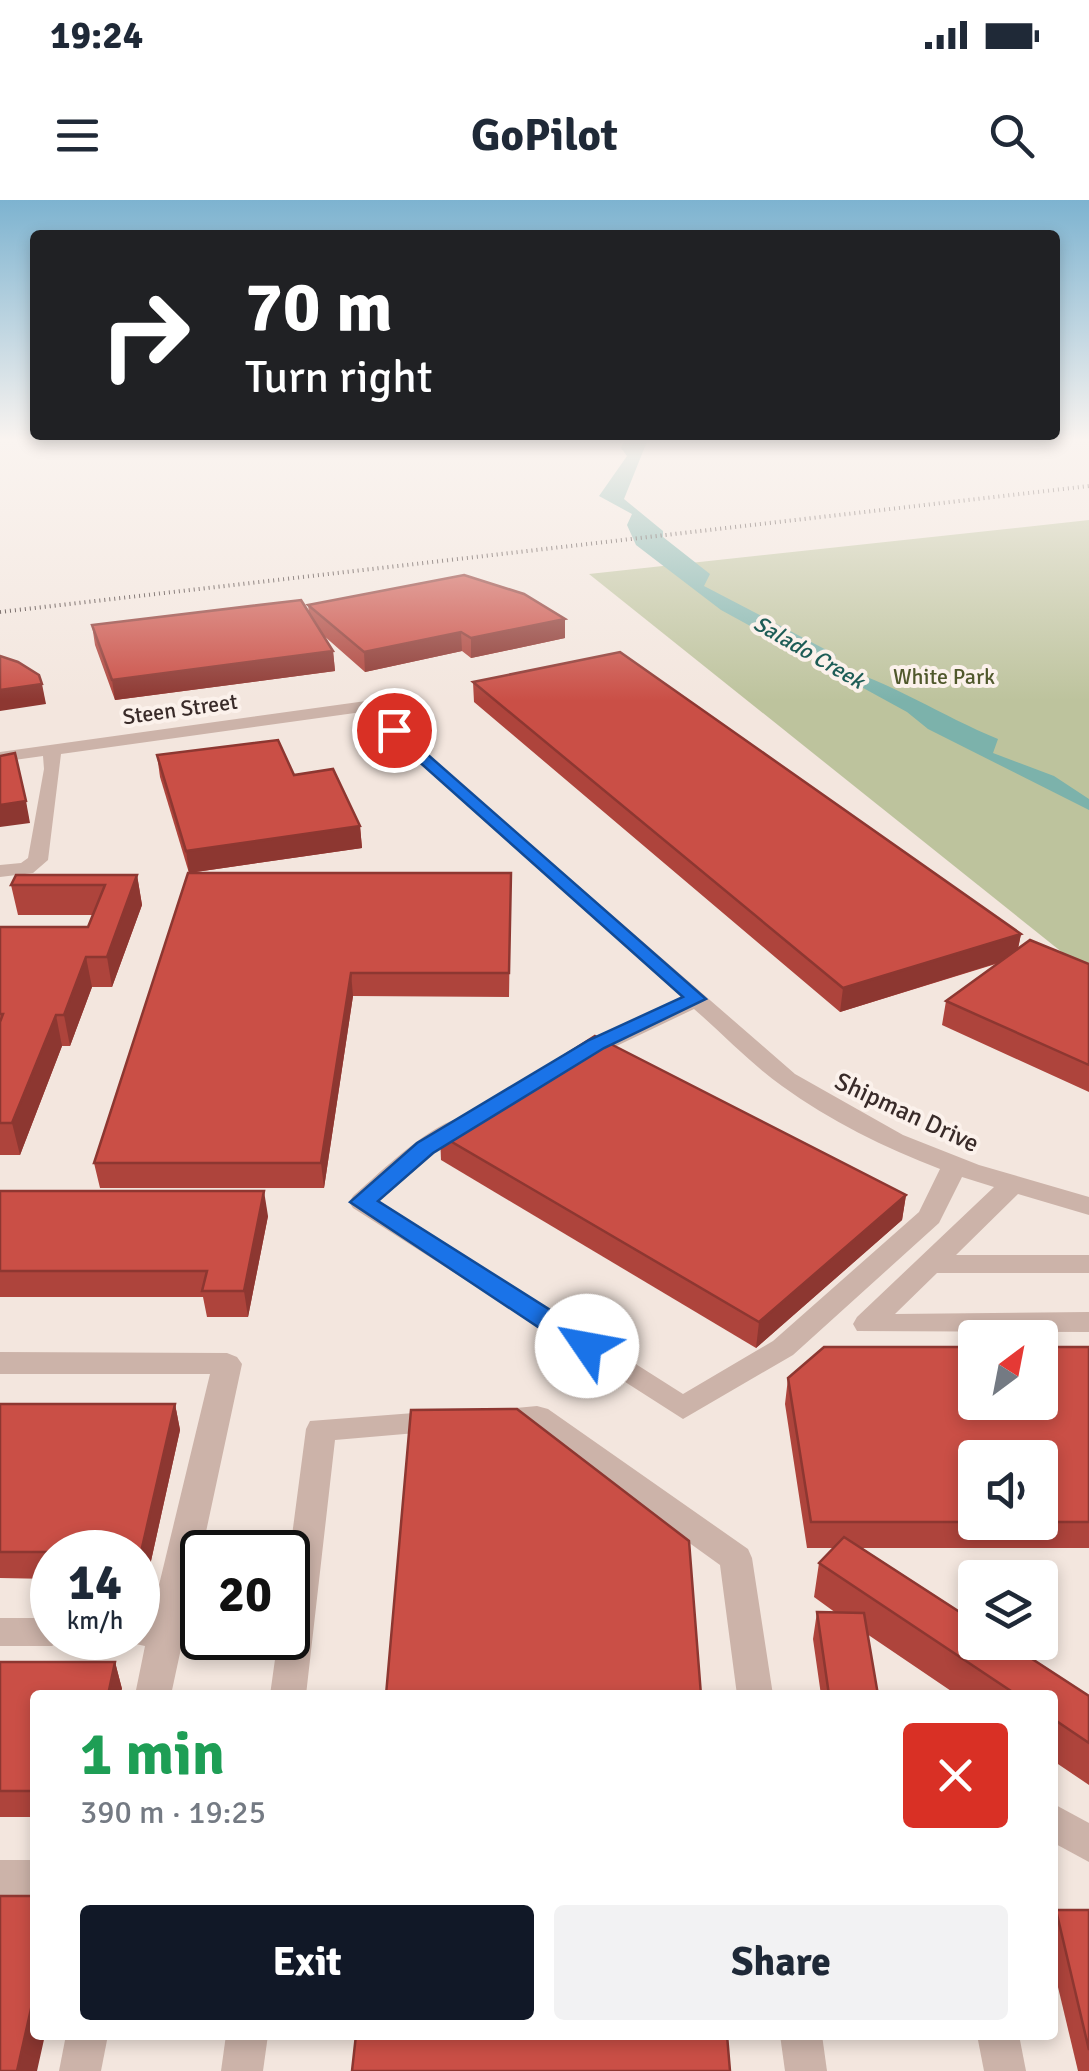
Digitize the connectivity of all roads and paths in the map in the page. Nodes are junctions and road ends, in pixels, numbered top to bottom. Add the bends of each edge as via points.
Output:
1 (366, 706) joint
2 (52, 750) junction
3 (0, 756) edge
4 (0, 872) edge
5 (696, 999) junction
6 (596, 1044) junction
7 (632, 1062) edge
8 (550, 1072) edge
9 (487, 1110) edge
10 (954, 1167) junction
11 (1012, 1185) junction
12 (1089, 1206) edge
13 (930, 1264) junction
14 (1089, 1264) edge
15 (1089, 1322) edge
16 (0, 1363) edge
17 (160, 1600) edge
18 (0, 1632) edge
19 (30, 1632) edge
20 (152, 1660) edge
21 (153, 1690) edge
22 (289, 1690) edge
23 (754, 1690) edge
24 (1058, 1824) edge
25 (1089, 1844) edge
26 (0, 1879) edge
27 (30, 1879) edge
28 (86, 2040) edge
29 (246, 2040) edge
30 (802, 2040) edge
31 (999, 2040) edge
32 (80, 2071) edge
33 (242, 2071) edge
34 (806, 2071) edge
35 (1005, 2071) edge

1 - 2 street, Steen Street
1 - 5 street, Shipman Drive
2 - 3 street, Steen Street
2 - 4 street via 38,860
5 - 6 street
5 - 10 street, Shipman Drive via 817,1102
6 - 7 street
6 - 8 street
9 - 10 street via 425,1148 362,1202 683,1408 773,1356 921,1212
10 - 11 street, Shipman Drive
11 - 12 street, Shipman Drive
11 - 13 street
13 - 14 street
13 - 15 street via 867,1324
16 - 17 street via 227,1364
18 - 19 street
20 - 21 street
22 - 23 street via 321,1429 537,1417 736,1558
24 - 25 street
26 - 27 street
28 - 32 street
29 - 33 street
30 - 34 street
31 - 35 street

